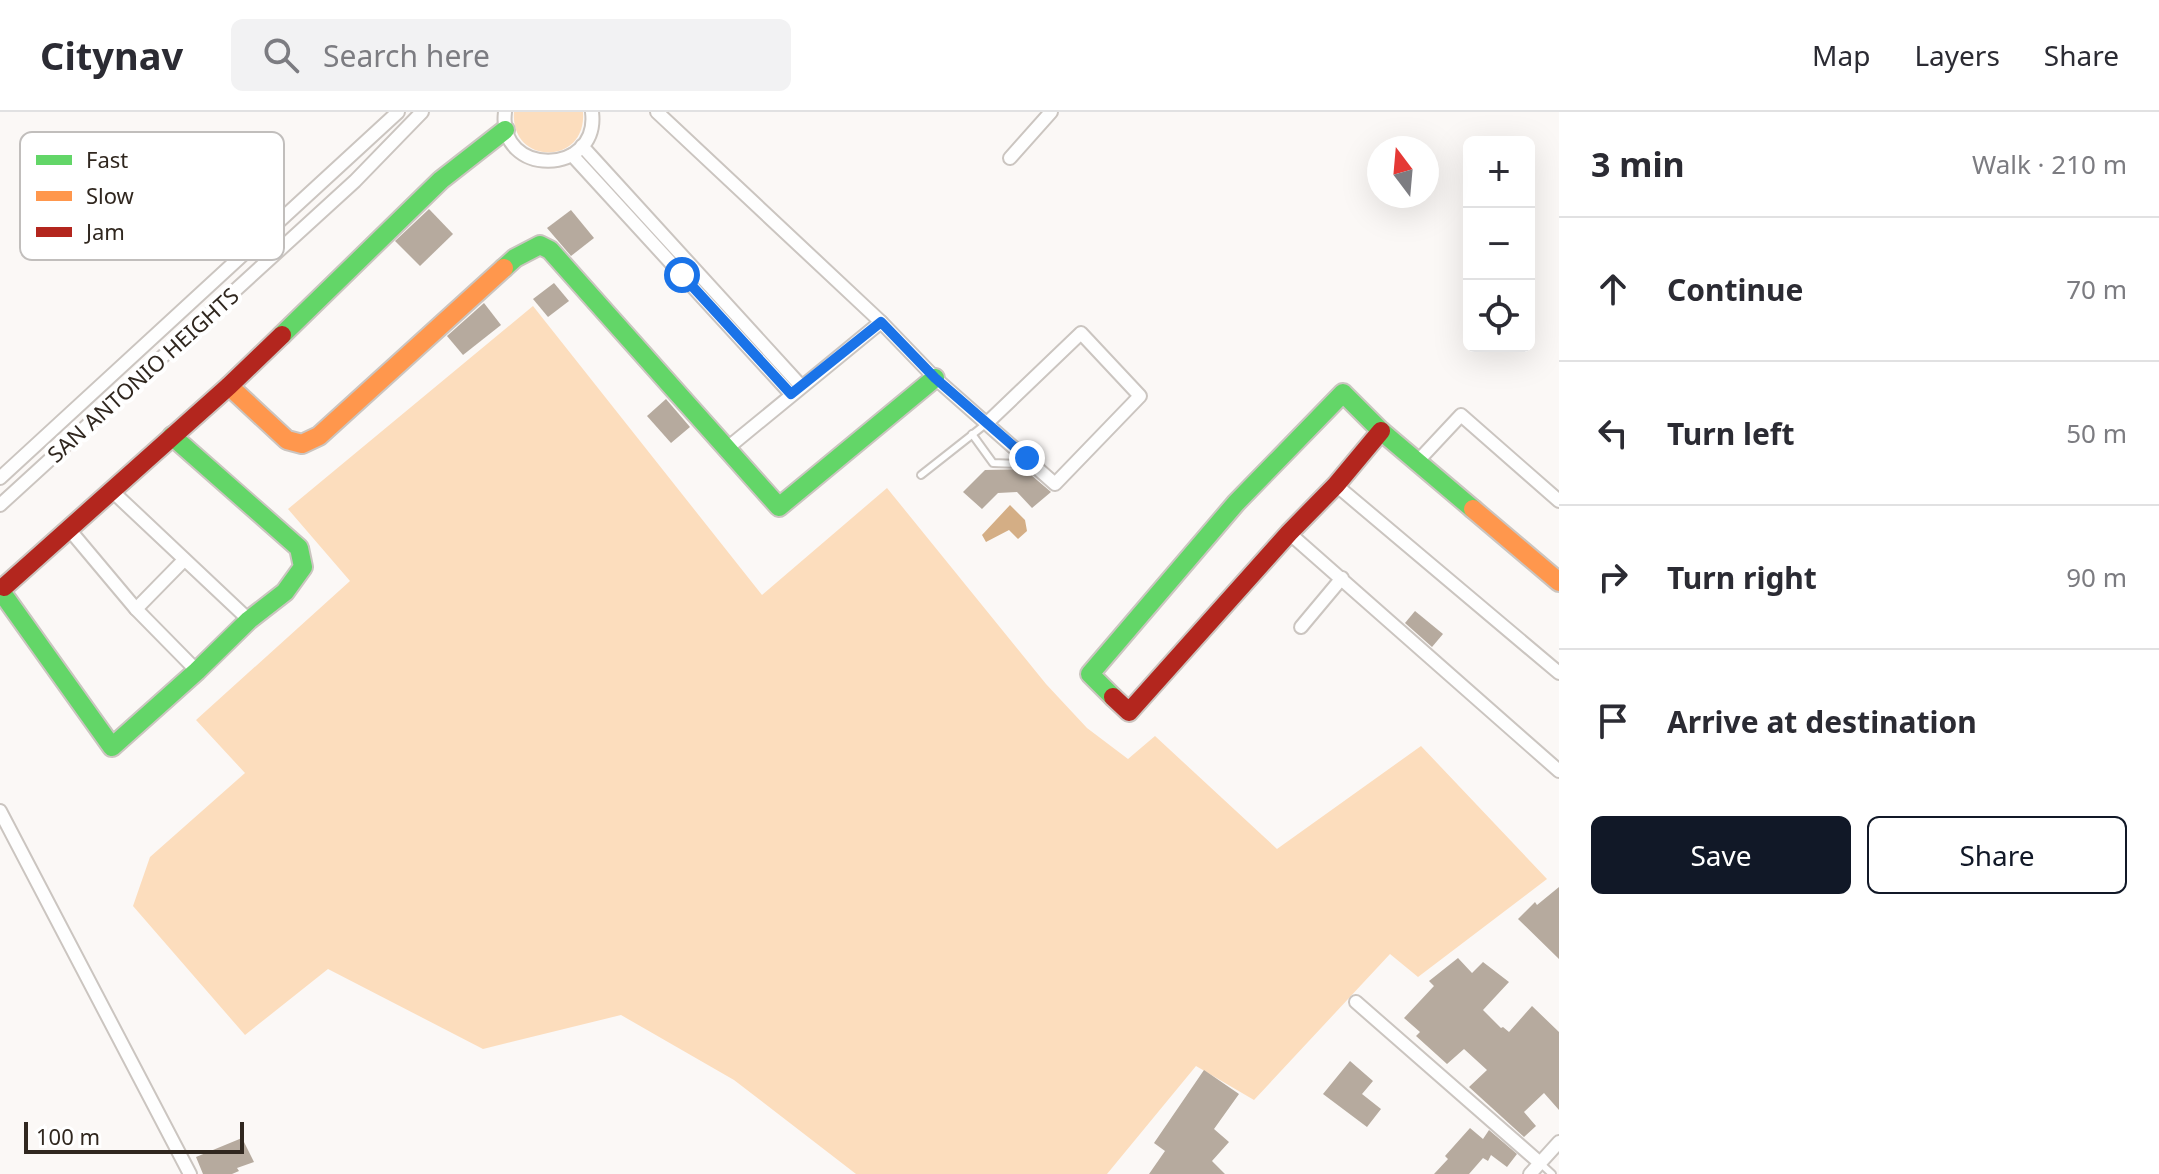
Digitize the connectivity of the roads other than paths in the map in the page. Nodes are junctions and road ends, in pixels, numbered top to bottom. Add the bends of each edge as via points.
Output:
1 (398, 112) edge
2 (422, 112) edge
3 (592, 112) edge
4 (657, 112) edge
5 (1051, 112) edge
6 (505, 121) edge
7 (577, 150) junction
8 (1010, 158) dead end
9 (284, 217) edge
10 (284, 246) edge
11 (237, 260) edge
12 (268, 260) edge
13 (881, 322) junction
14 (935, 378) junction
15 (229, 386) junction
16 (796, 390) junction
17 (987, 423) junction
18 (1381, 431) junction
19 (972, 434) junction
20 (172, 436) junction
21 (725, 450) junction
22 (1027, 458) junction
23 (1417, 462) junction
24 (921, 475) dead end
25 (0, 478) edge
26 (1336, 485) junction
27 (111, 490) junction
28 (1559, 501) edge
29 (0, 505) edge
30 (68, 528) junction
31 (1289, 533) junction
32 (184, 560) junction
33 (1342, 578) junction
34 (1559, 582) edge
35 (136, 609) junction
36 (249, 620) junction
37 (1301, 627) dead end
38 (197, 671) junction
39 (1559, 673) edge
40 (1559, 771) edge
41 (0, 811) edge
42 (1356, 1002) dead end
43 (1559, 1142) edge
44 (1540, 1163) junction
45 (190, 1174) edge
46 (1530, 1174) edge
47 (1552, 1174) edge

1 - 9 street, SAN ANTONIO HEIGHTS
2 - 10 street, SAN ANTONIO HEIGHTS
3 - 7 street via 589,134
4 - 13 street
5 - 8 street
6 - 7 street via 511,142 532,159 559,161
6 - 15 street
7 - 16 street
11 - 25 street, SAN ANTONIO HEIGHTS
12 - 29 street, SAN ANTONIO HEIGHTS
13 - 14 street
13 - 16 street
14 - 17 street
14 - 21 street via 779,507
15 - 20 street
15 - 21 street via 287,440 302,444 319,436 515,258 540,245 550,250
16 - 21 street
17 - 19 lane
17 - 22 street
17 - 22 street via 1081,333 1140,396 1055,484
18 - 23 street
18 - 26 street
18 - 31 street via 1343,393 1236,503 1090,674 1129,712
19 - 22 lane via 993,463 1020,464
19 - 24 lane
20 - 27 street
20 - 36 street via 299,548 303,567 285,592
23 - 28 street via 1461,415
23 - 34 street
26 - 31 street
26 - 39 street
27 - 30 street
27 - 32 street
30 - 35 street
30 - 38 street via 0,590 112,747
31 - 33 street
32 - 35 street
32 - 36 street
33 - 37 street
33 - 40 street
35 - 38 street
36 - 38 street
41 - 45 street
42 - 44 street
43 - 44 street
44 - 46 street
44 - 47 lane

